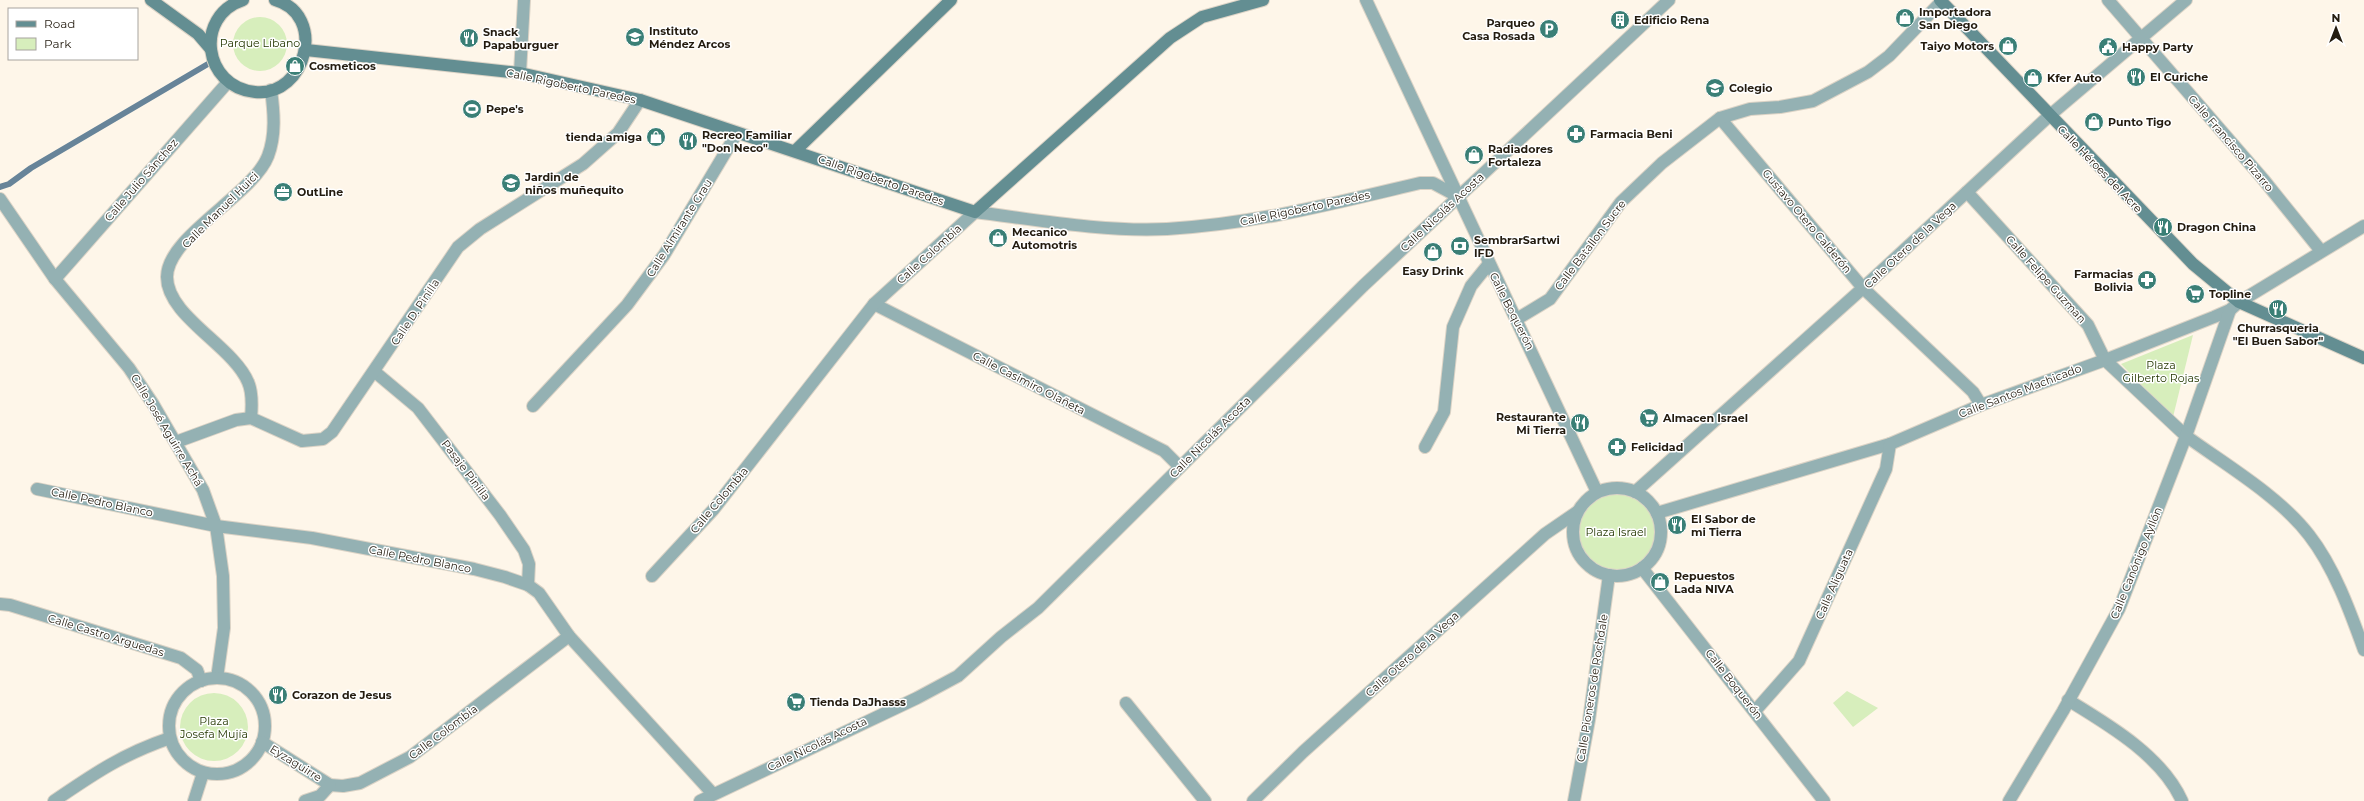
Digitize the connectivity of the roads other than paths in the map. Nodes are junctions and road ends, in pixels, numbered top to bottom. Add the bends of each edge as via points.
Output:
1 (152, 0) edge
2 (243, 0) edge
3 (274, 0) edge
4 (524, 0) edge
5 (951, 0) edge
6 (1263, 0) edge
7 (1366, 0) edge
8 (1668, 0) edge
9 (2108, 0) edge
10 (2186, 0) edge
11 (1941, 1) edge
12 (214, 27) junction
13 (193, 31) junction
14 (2141, 38) junction
15 (210, 48) junction
16 (306, 50) junction
17 (520, 73) junction
18 (228, 82) junction
19 (271, 90) junction
20 (640, 100) junction
21 (2049, 116) junction
22 (1720, 118) junction
23 (737, 133) junction
24 (795, 151) junction
25 (1967, 192) junction
26 (1459, 197) junction
27 (0, 199) edge
28 (975, 212) junction
29 (2364, 226) edge
30 (2321, 251) junction
31 (1488, 265) junction
32 (55, 279) junction
33 (1864, 288) junction
34 (2239, 302) junction
35 (874, 304) junction
36 (2230, 310) junction
37 (1517, 319) junction
38 (2364, 358) edge
39 (2105, 360) junction
40 (375, 372) junction
41 (1981, 405) junction
42 (533, 406) dead end
43 (251, 418) junction
44 (2186, 436) junction
45 (176, 442) junction
46 (1890, 444) junction
47 (1425, 447) dead end
48 (1180, 467) junction
49 (37, 489) dead end
50 (1597, 492) junction
51 (1635, 492) junction
52 (1577, 512) junction
53 (1657, 514) junction
54 (216, 526) junction
55 (1642, 568) junction
56 (1609, 575) junction
57 (652, 576) dead end
58 (528, 585) junction
59 (0, 604) edge
60 (569, 636) junction
61 (2364, 650) edge
62 (217, 678) junction
63 (202, 681) junction
64 (2068, 700) junction
65 (1126, 703) dead end
66 (1755, 711) junction
67 (170, 738) junction
68 (262, 742) junction
69 (203, 773) junction
70 (330, 785) junction
71 (713, 794) junction
72 (54, 801) edge
73 (194, 801) edge
74 (305, 801) edge
75 (700, 801) edge
76 (1205, 801) edge
77 (1253, 801) edge
78 (1574, 801) edge
79 (1824, 801) edge
80 (2009, 801) edge
81 (2182, 801) edge

1 - 13 main road
2 - 12 main road via 228,8
3 - 16 main road via 291,9 301,21 306,35
4 - 17 street
5 - 24 main road
6 - 28 main road, Calle Colombia via 1202,17 1170,38
7 - 26 street, Calle Boquerón via 1440,162
8 - 26 street, Calle Nicolás Acosta
9 - 14 street, Calle Francisco Pizarro
10 - 14 street, Calle Otero de la Vega
11 - 21 main road, Calle Héroes del Acre
11 - 22 street, Calle Batallon Sucre via 1889,56 1868,72 1813,100 1780,107 1750,109
12 - 13 main road
12 - 15 main road
13 - 15 main road via 203,38
14 - 21 street, Calle Otero de la Vega
14 - 30 street, Calle Francisco Pizarro via 2264,179
15 - 18 main road via 219,72
16 - 17 main road, Calle Rigoberto Paredes
16 - 19 main road via 295,76 284,85
17 - 20 main road, Calle Rigoberto Paredes
18 - 19 main road via 241,89 256,92
18 - 32 street, Calle Julio Sánchez
19 - 43 street, Calle Manuel Huici via 274,137 268,157 257,174 189,238 172,258 167,276 170,292 189,319 224,350 249,383
20 - 23 main road, Calle Rigoberto Paredes
20 - 40 street, Calle D. Pinilla via 618,133 583,164 480,229 458,247
21 - 25 street, Calle Otero de la Vega
21 - 34 main road, Calle Héroes del Acre via 2193,264
22 - 33 street, Gustavo Otero Calderón
22 - 37 street, Calle Batallon Sucre via 1662,163 1621,202 1550,299
23 - 24 main road, Calle Rigoberto Paredes
23 - 42 street, Calle Almirante Grau via 664,256 628,305
24 - 28 main road, Calle Rigoberto Paredes
25 - 33 street, Calle Otero de la Vega
25 - 39 street, Calle Felipe Guzman via 2088,325
26 - 28 street, Calle Rigoberto Paredes via 1433,183 1420,183 1255,220 1166,229 1112,228
26 - 31 street, Calle Boquerón
26 - 48 street, Calle Nicolás Acosta via 1363,286
27 - 32 street, Calle José Aguirre Achá
28 - 35 street, Calle Colombia
29 - 30 street, Calle Santos Machicado
30 - 34 street, Calle Santos Machicado
31 - 37 street, Calle Boquerón
31 - 47 street via 1472,286 1453,327 1444,412
32 - 45 street, Calle José Aguirre Achá via 129,368
33 - 41 street, Gustavo Otero Calderón via 1974,392
33 - 51 street, Calle Otero de la Vega
34 - 36 street, Calle Santos Machicado
34 - 38 main road, Calle Héroes del Acre
35 - 48 street, Calle Casimiro Olañeta via 1164,451
35 - 57 street, Calle Colombia via 713,510
36 - 39 street, Calle Santos Machicado
36 - 44 street, Calle Canónigo Ayllón
37 - 50 street, Calle Boquerón
39 - 41 street, Calle Santos Machicado
39 - 44 street, Calle Felipe Guzman
40 - 43 street, Calle D. Pinilla via 332,432 323,439 302,441
40 - 58 street, Pasaje Pinilla via 418,408 500,515 524,550 529,564
41 - 46 street, Calle Santos Machicado
43 - 45 street via 236,420
44 - 61 street, Calle Felipe Guzman via 2278,504 2308,534 2330,571
44 - 64 street, Calle Canónigo Ayllón via 2120,609
45 - 54 street, Calle José Aguirre Achá via 203,490
46 - 53 street, Calle Santos Machicado
46 - 66 street, Calle Aliguata via 1886,469 1799,661
48 - 71 street, Calle Nicolás Acosta via 1038,608 958,676 917,698
49 - 54 street, Calle Pedro Blanco
50 - 51 street via 1623,488
50 - 52 street
51 - 53 street via 1651,504
52 - 56 street via 1573,526 1577,552 1585,563 1596,571
52 - 77 street, Calle Otero de la Vega via 1545,534 1303,752
53 - 55 street via 1661,528 1659,544 1653,557
54 - 58 street, Calle Pedro Blanco via 312,538 474,569
54 - 62 street, Calle José Aguirre Achá via 223,576 224,628
55 - 56 street via 1626,575
55 - 66 street, Calle Boquerón
56 - 78 street, Calle Pioneros de Rochdale via 1589,720
58 - 60 street, Calle Pedro Blanco via 539,593
59 - 63 street, Calle Castro Arguedas via 181,658 197,670
60 - 70 street, Calle Colombia via 410,757 360,783
60 - 71 street, Calle Pedro Blanco
62 - 63 street
62 - 68 street via 233,681 246,688 256,699 263,713 265,727
63 - 67 street via 188,688 178,698 171,711 168,726
64 - 80 street, Calle Canónigo Ayllón
64 - 81 street via 2110,725 2144,752 2177,789
65 - 76 street
66 - 79 street, Calle Boquerón
67 - 69 street via 177,754 187,764
67 - 72 street via 136,750 108,764
68 - 69 street via 255,756 244,766 230,772
68 - 70 street, Eyzaguirre
69 - 73 street
70 - 74 street via 320,796
71 - 75 street, Calle Nicolás Acosta

